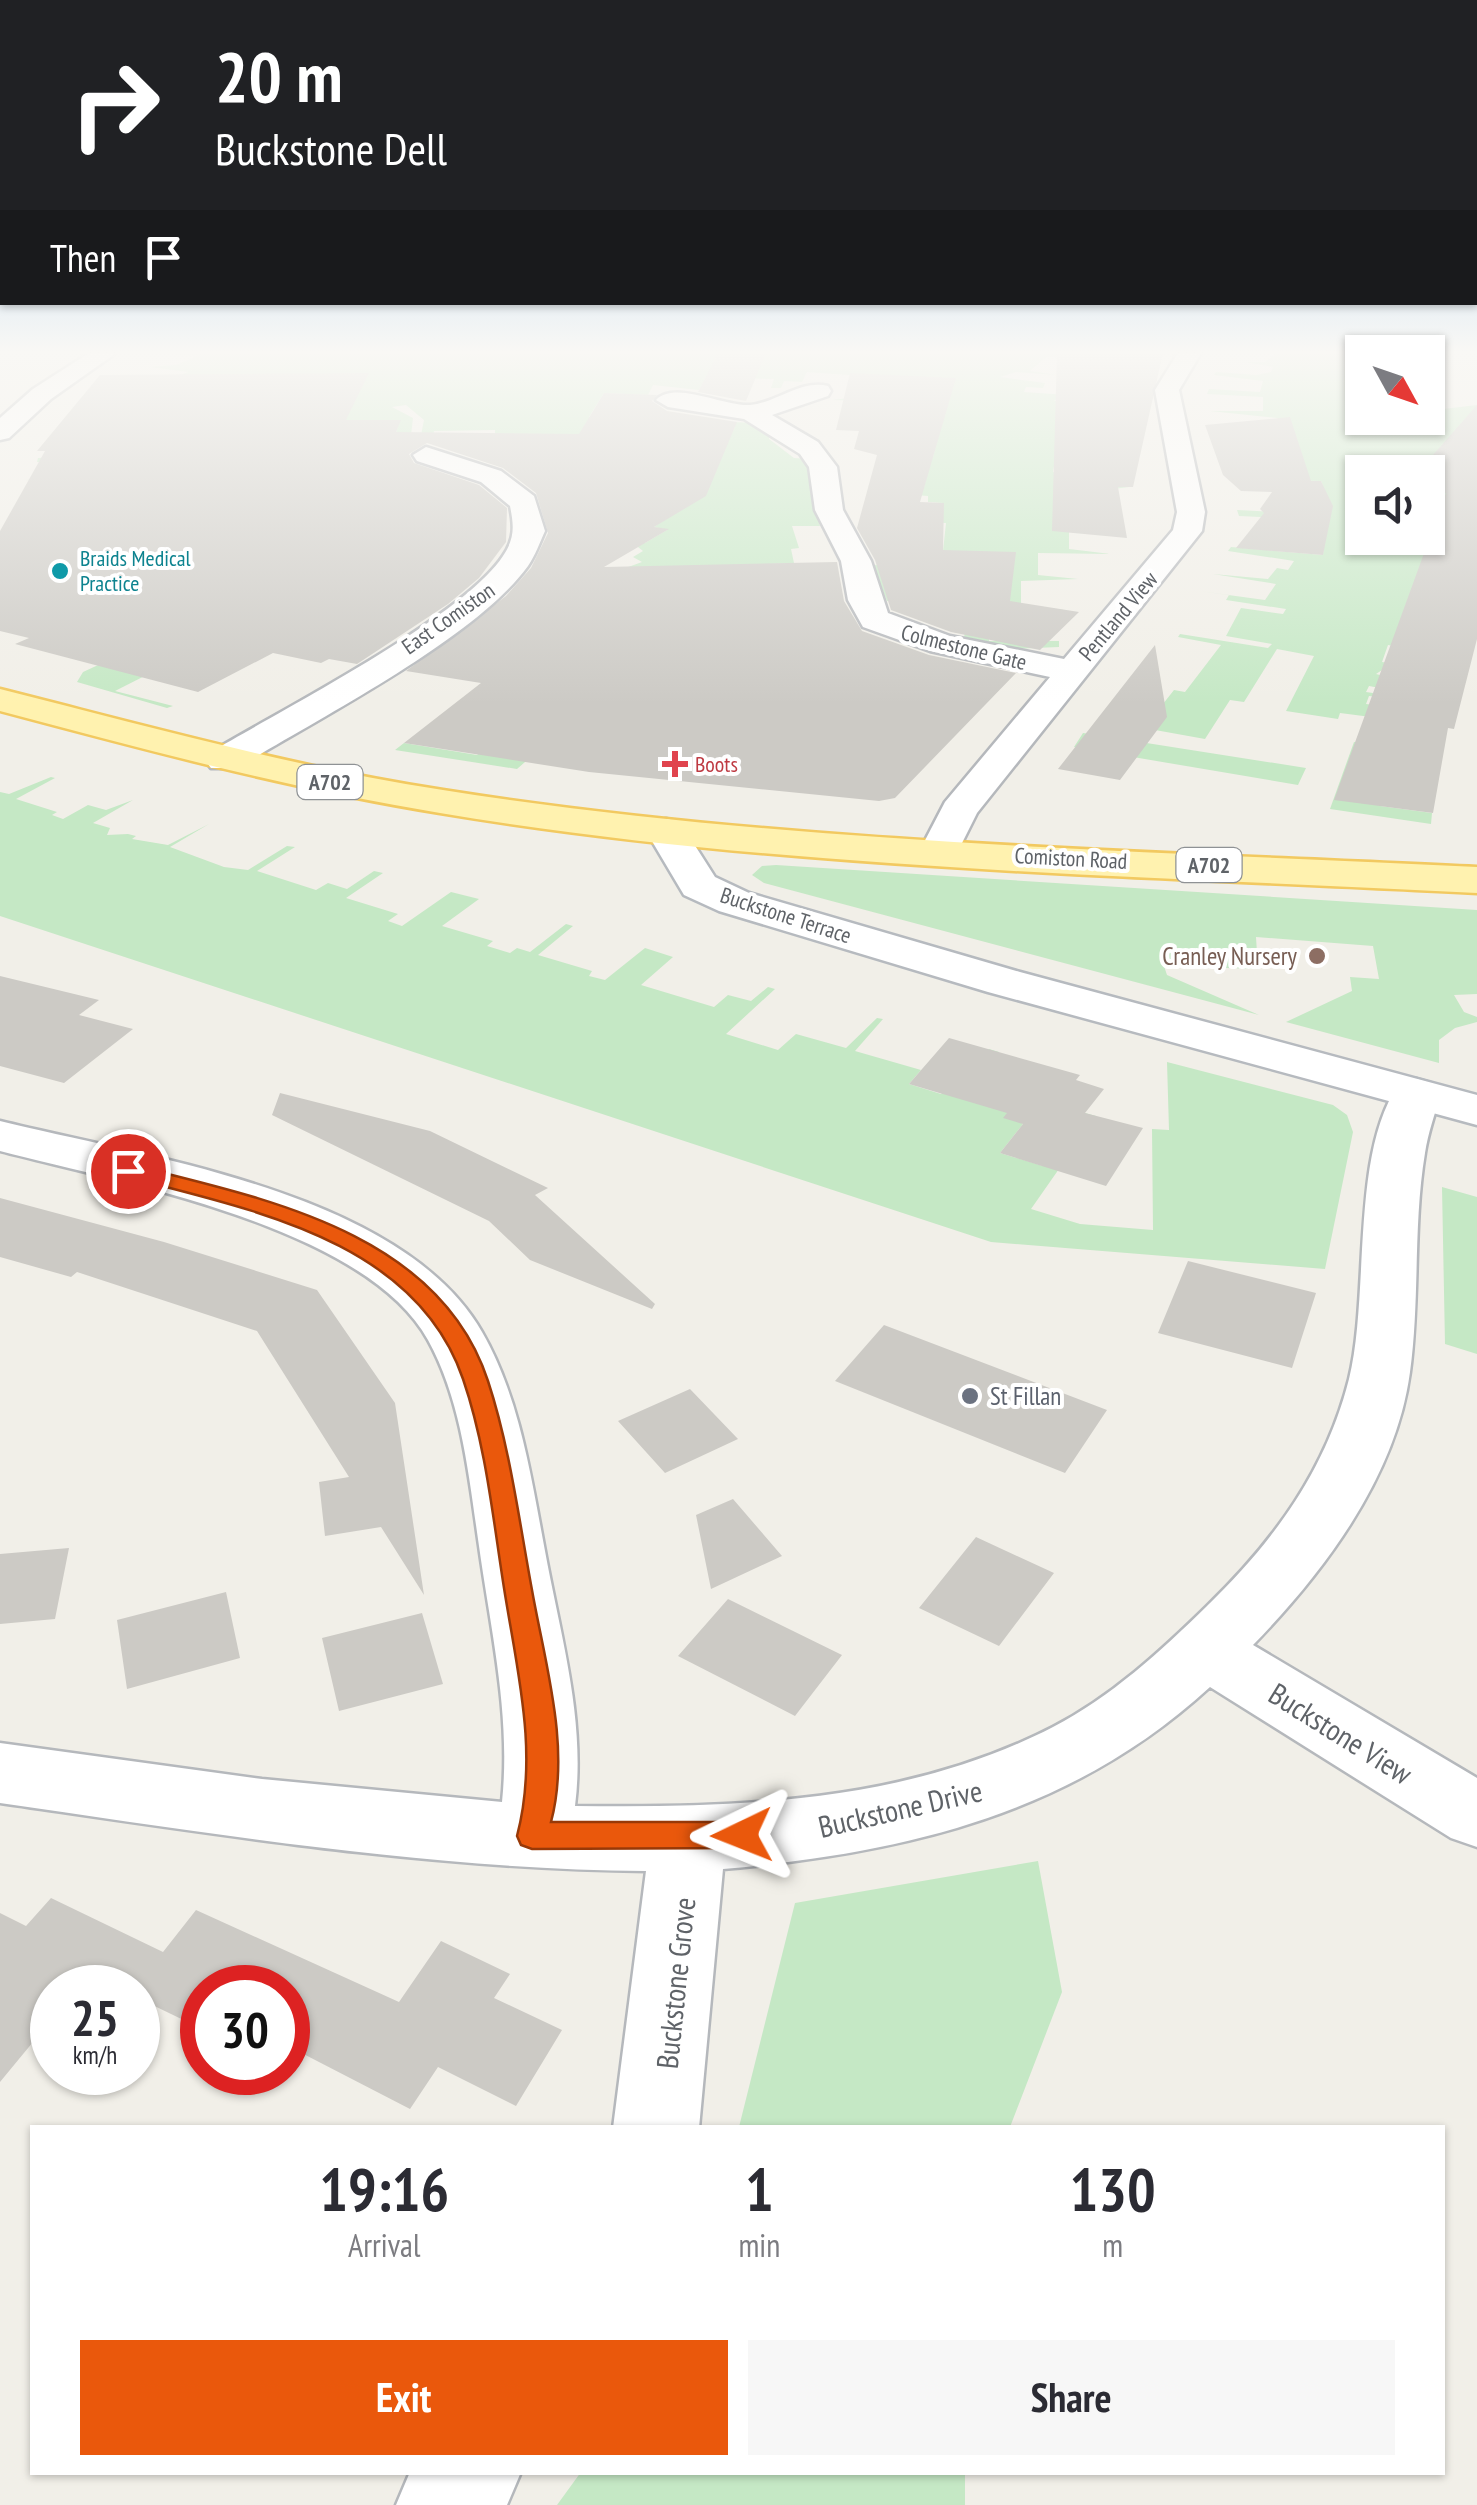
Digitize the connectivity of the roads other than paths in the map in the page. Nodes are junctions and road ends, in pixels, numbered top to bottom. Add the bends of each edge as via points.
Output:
1 (479, 470) edge
2 (823, 470) edge
3 (1182, 470) edge
4 (1072, 671) junction
5 (0, 700) edge
6 (224, 760) junction
7 (666, 831) junction
8 (940, 850) junction
9 (1477, 880) edge
10 (1446, 1102) edge
11 (0, 1136) edge
12 (1205, 1650) junction
13 (0, 1773) edge
14 (1477, 1816) edge
15 (532, 1836) junction
16 (688, 1837) junction
17 (656, 2125) edge
18 (470, 2475) edge
19 (446, 2505) edge

1 - 6 street, East Comiston via 516,491 528,507 530,528 516,561 490,592
2 - 4 street, Colmestone Gate via 829,510 856,561 875,620 942,644
3 - 4 street, Pentland View via 1187,531
4 - 8 street, Pentland View via 959,810
5 - 6 main road, A702
6 - 7 main road, A702 via 444,802
7 - 8 main road, Comiston Road / A702
7 - 10 street, Buckstone Terrace via 699,886 734,902
8 - 9 main road, Comiston Road / A702
10 - 12 street, Buckstone Drive via 1399,1152 1380,1374 1345,1481 1250,1608
11 - 15 street via 331,1232 402,1275 453,1330 476,1380 498,1471 542,1731 544,1794
12 - 14 street, Buckstone View
12 - 16 street, Buckstone Drive via 1104,1733 988,1789 837,1826
13 - 15 street, Buckstone Drive
15 - 16 street, Buckstone Drive
16 - 17 street, Buckstone Grove
18 - 19 street

